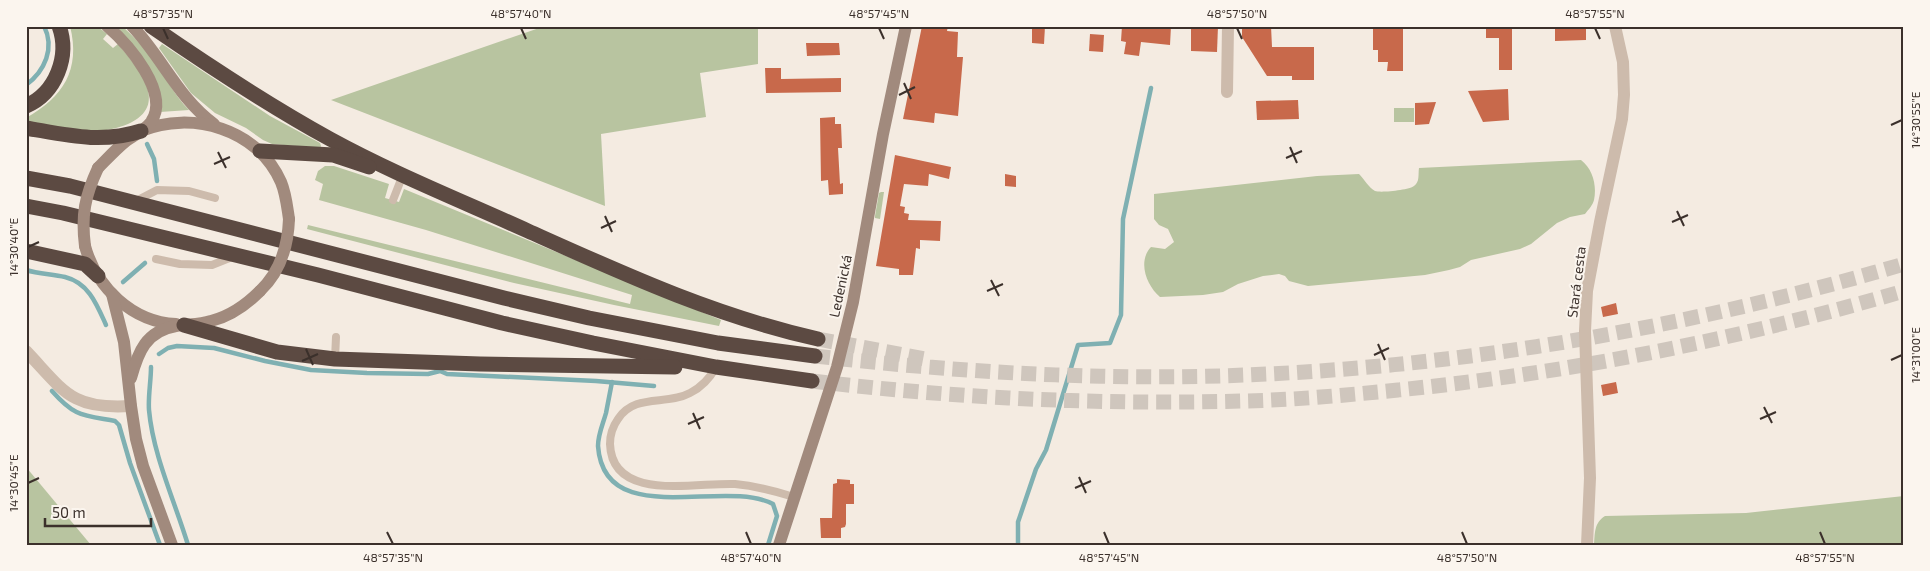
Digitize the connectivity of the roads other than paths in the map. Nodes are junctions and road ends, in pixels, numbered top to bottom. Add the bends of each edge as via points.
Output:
1 (59, 26) edge
2 (107, 26) edge
3 (132, 26) edge
4 (151, 26) edge
5 (906, 26) edge
6 (1228, 26) edge
7 (1615, 26) edge
8 (1227, 92) dead end
9 (26, 106) edge
10 (26, 128) edge
11 (220, 128) junction
12 (141, 131) junction
13 (260, 151) junction
14 (402, 177) junction
15 (26, 178) edge
16 (423, 184) junction
17 (215, 198) dead end
18 (393, 200) dead end
19 (134, 202) junction
20 (26, 206) edge
21 (26, 251) edge
22 (237, 255) junction
23 (156, 259) dead end
24 (98, 276) junction
25 (112, 294) junction
26 (184, 325) junction
27 (336, 337) dead end
28 (818, 339) tunnel mouth
29 (26, 351) edge
30 (815, 356) tunnel mouth
31 (335, 359) junction
32 (716, 367) junction
33 (812, 381) tunnel mouth
34 (128, 385) junction
35 (131, 406) junction
36 (794, 497) junction
37 (172, 545) edge
38 (779, 545) edge
39 (1587, 545) edge

1 - 9 highway via 63,53 58,73 46,91
2 - 12 main road via 135,57 154,89 154,116
3 - 11 main road via 184,96
4 - 16 highway via 261,100 332,140
5 - 36 main road, Ledenická via 853,302 837,367
6 - 8 street
7 - 39 street, Stará cesta via 1623,62 1622,119 1586,291 1590,478
10 - 12 highway via 91,138 116,138
11 - 12 main road via 186,121
11 - 13 main road
12 - 24 main road, bridge via 116,149 98,168 90,186 83,214 85,246
13 - 14 highway via 333,155
13 - 26 main road, bridge via 285,193 289,219 281,261 274,274 246,304 210,322
14 - 16 highway
14 - 18 lane
15 - 19 highway
16 - 28 highway via 584,257 709,308
17 - 19 lane via 189,191 157,190
19 - 30 highway via 570,314 718,343
20 - 22 highway
21 - 24 highway via 85,264
22 - 23 lane via 212,265
22 - 32 highway via 502,323
24 - 25 main road
25 - 26 main road via 145,317
25 - 34 main road via 124,342
26 - 31 highway via 277,352
26 - 34 main road via 159,331 144,343
27 - 31 lane
29 - 35 street via 59,387 76,400 97,407
31 - 32 highway
32 - 33 highway
32 - 36 lane via 690,394 641,402 626,410 615,422 610,438 616,464 627,477 643,484 746,485
34 - 35 main road
35 - 37 main road via 143,466
36 - 38 main road, Ledenická

